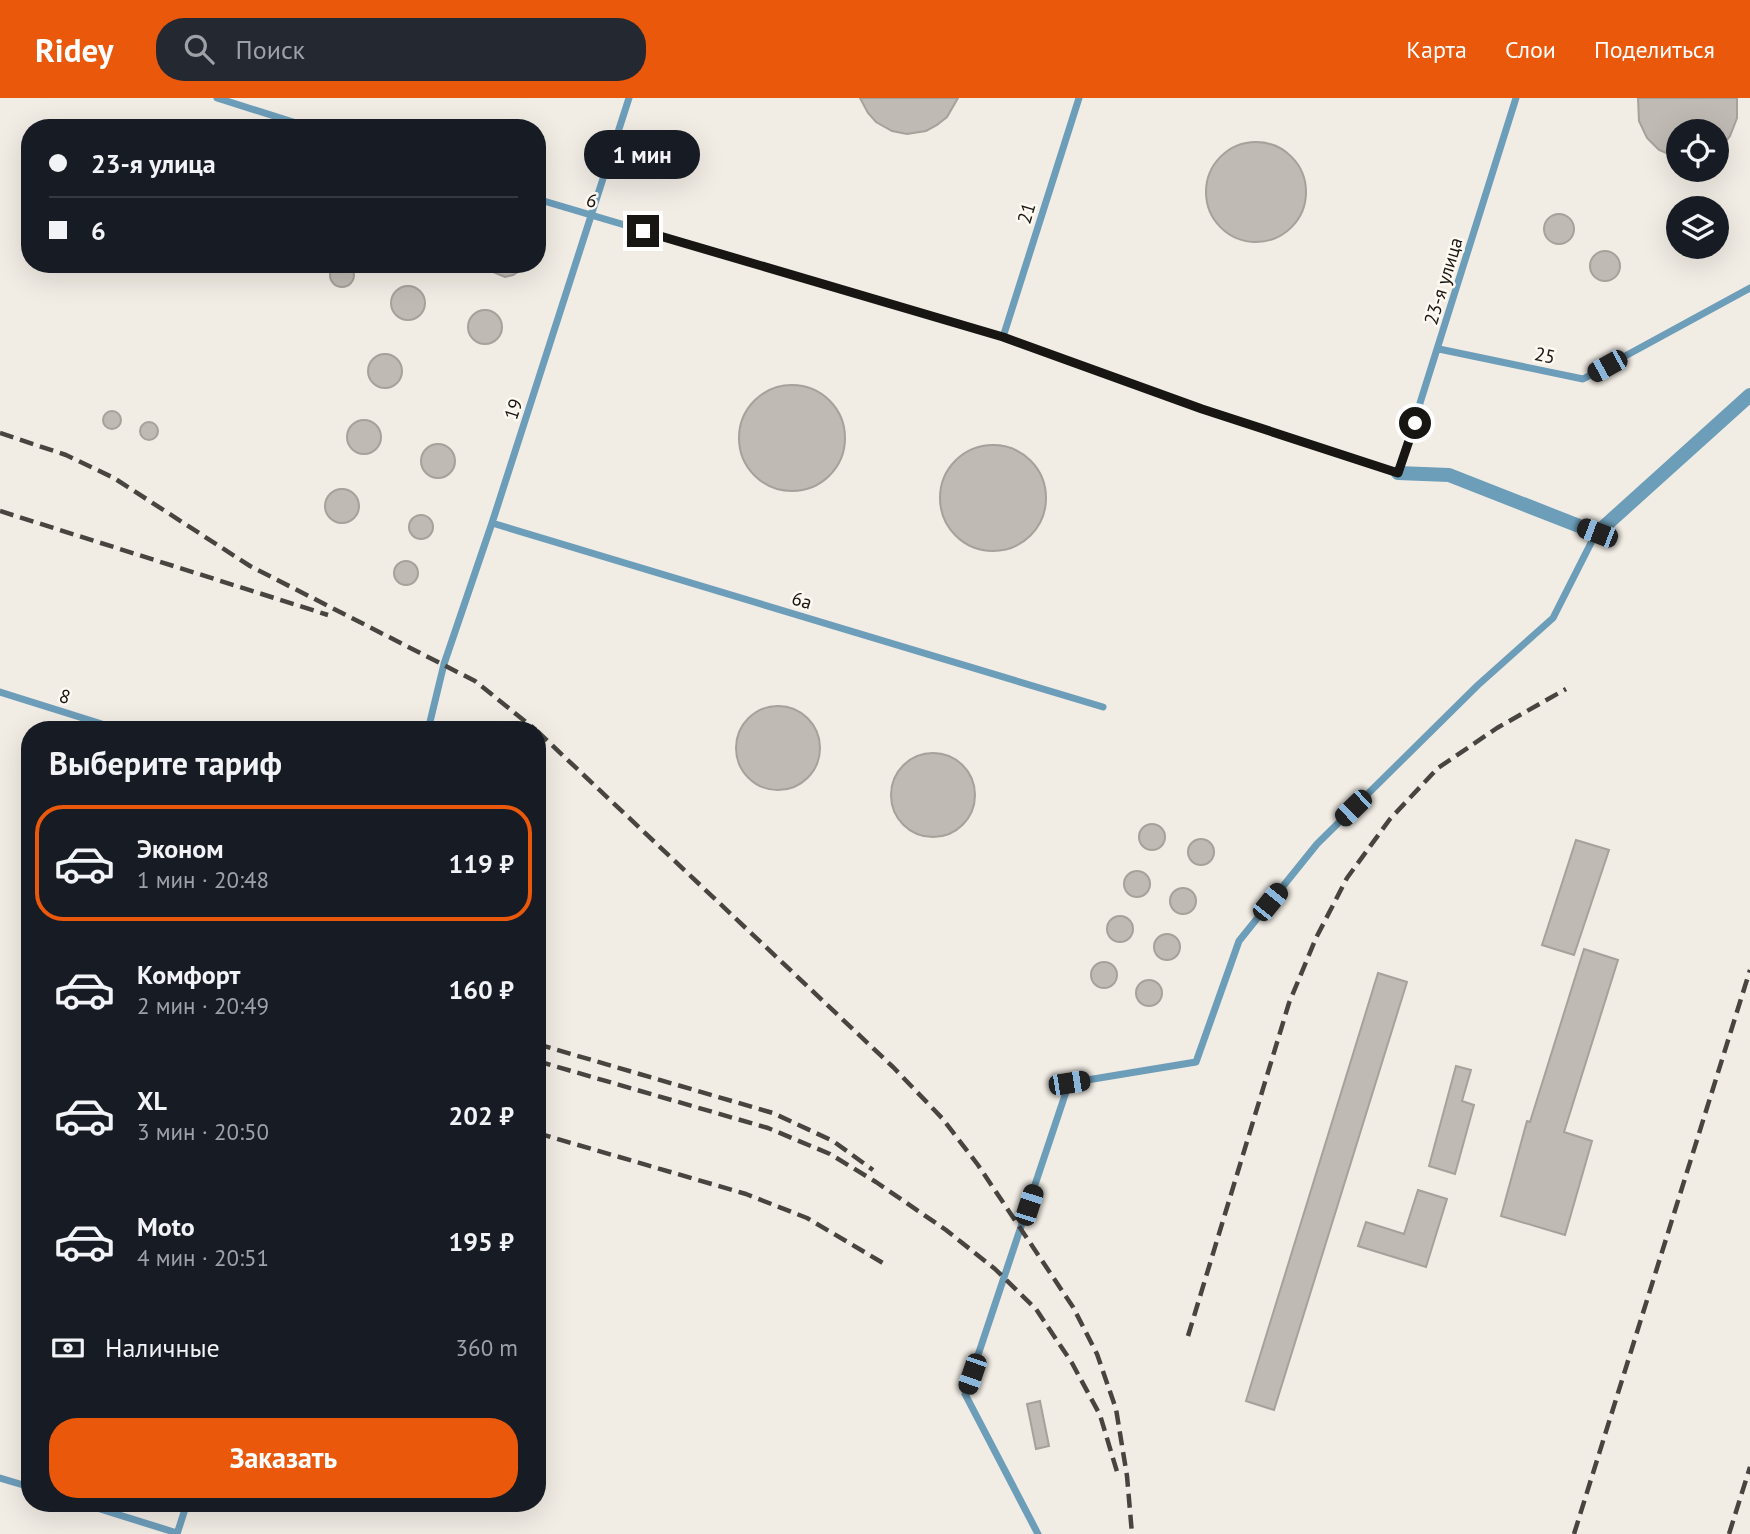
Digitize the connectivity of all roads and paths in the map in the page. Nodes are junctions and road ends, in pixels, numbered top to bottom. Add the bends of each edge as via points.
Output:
1 (217, 98) edge
2 (629, 98) edge
3 (1079, 98) edge
4 (1516, 98) edge
5 (284, 119) edge
6 (546, 202) edge
7 (592, 216) junction
8 (1750, 288) edge
9 (1003, 337) junction
10 (1439, 349) junction
11 (1750, 395) edge
12 (1398, 473) junction
13 (492, 523) junction
14 (1597, 533) junction
15 (0, 692) edge
16 (1103, 707) dead end
17 (92, 721) edge
18 (430, 721) edge
19 (0, 1478) edge
20 (21, 1484) edge
21 (109, 1512) edge
22 (184, 1512) edge
23 (177, 1534) edge
24 (1038, 1534) edge

1 - 5 lane
2 - 7 lane, 19
3 - 9 lane, 21 / 21
4 - 10 lane, 23-я улица
6 - 7 lane, 6 / 6
7 - 9 lane, 6 / 6
7 - 13 lane, 19
8 - 10 lane, 25 / 25 via 1583,379
9 - 12 lane, 6 / 6
10 - 12 lane, 23-я улица
11 - 14 street
12 - 14 street via 1449,475
13 - 16 lane, 6a / 6a
13 - 18 lane, 19 via 444,664
14 - 24 lane via 1553,618 1317,844 1239,941 1196,1062 1069,1083 965,1394
15 - 17 lane, 8 / 8
19 - 20 lane
21 - 23 lane
22 - 23 lane

